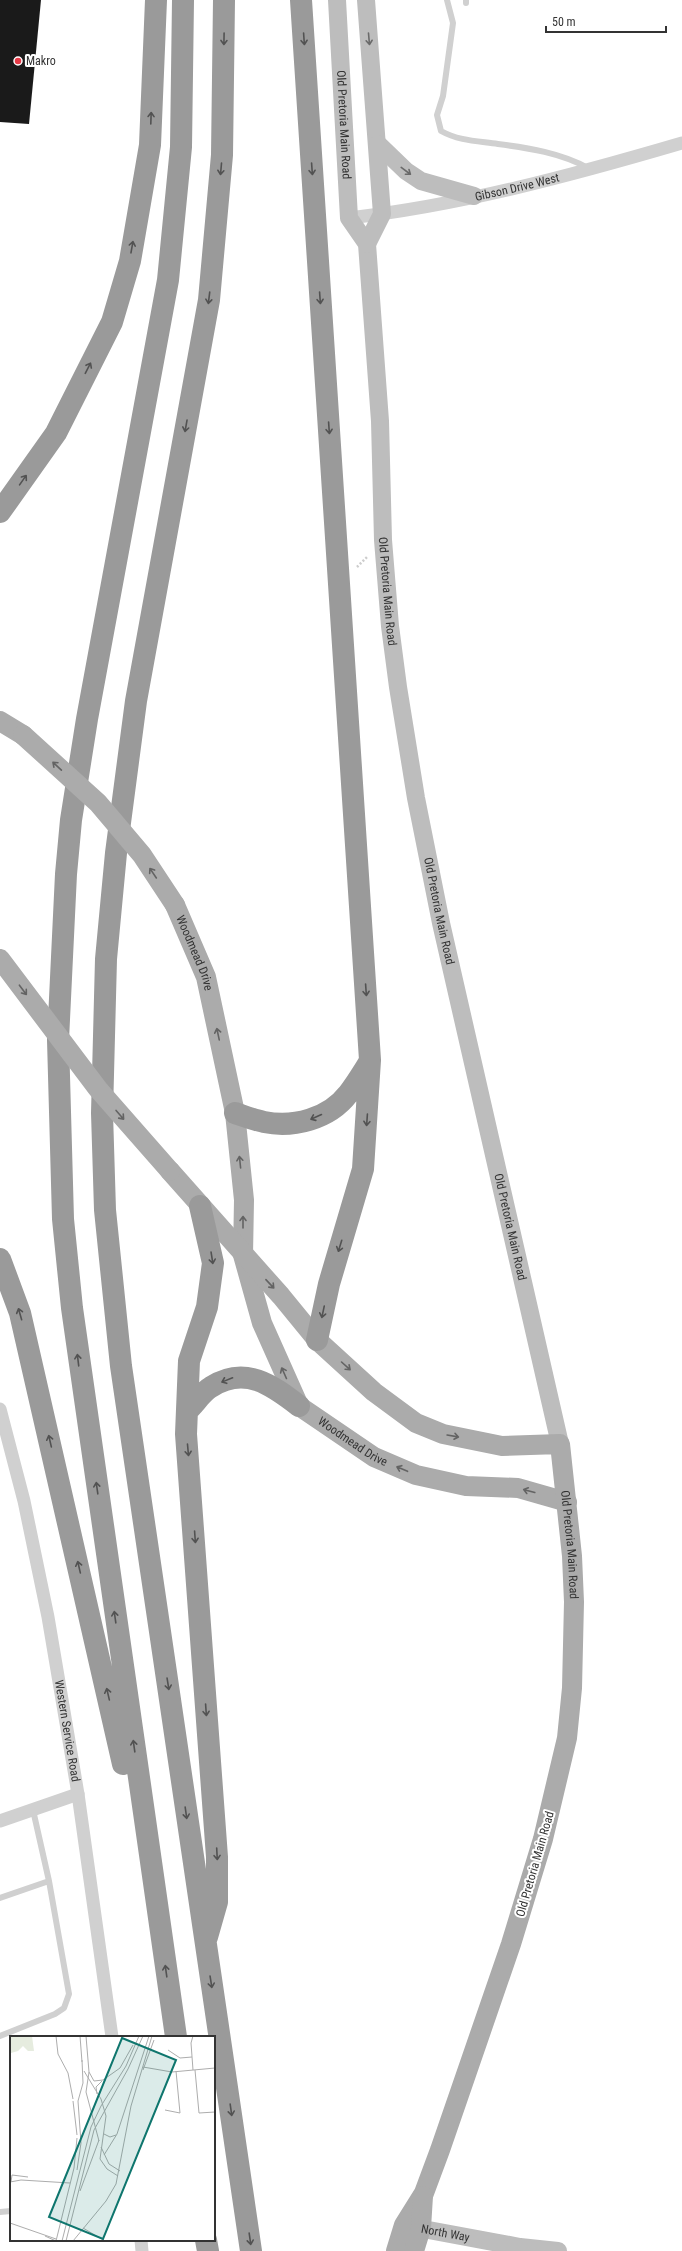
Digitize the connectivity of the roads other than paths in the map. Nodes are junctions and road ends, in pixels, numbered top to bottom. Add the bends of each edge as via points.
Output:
1 (156, 0) edge
2 (183, 0) edge
3 (224, 0) edge
4 (301, 0) edge
5 (337, 0) edge
6 (366, 0) edge
7 (447, 0) edge
8 (682, 143) edge
9 (378, 144) junction
10 (591, 170) junction
11 (474, 196) junction
12 (382, 214) junction
13 (349, 218) junction
14 (367, 244) junction
15 (0, 512) edge
16 (0, 721) edge
17 (0, 959) edge
18 (370, 1060) junction
19 (234, 1113) junction
20 (200, 1206) junction
21 (243, 1255) junction
22 (0, 1259) edge
23 (317, 1340) junction
24 (299, 1406) junction
25 (0, 1409) edge
26 (187, 1411) junction
27 (2, 1424) edge
28 (560, 1444) junction
29 (566, 1502) junction
30 (78, 1794) junction
31 (33, 1810) junction
32 (0, 1821) edge
33 (49, 1881) junction
34 (0, 1898) edge
35 (157, 1909) junction
36 (205, 1944) junction
37 (0, 2036) edge
38 (112, 2036) edge
39 (176, 2036) edge
40 (10, 2211) edge
41 (0, 2212) edge
42 (412, 2227) junction
43 (141, 2241) edge
44 (206, 2241) edge
45 (520, 2249) edge
46 (142, 2251) edge
47 (208, 2251) edge
48 (251, 2251) edge
49 (396, 2251) edge
50 (414, 2251) edge
51 (558, 2251) edge

15 -> 1 highway via 56,433 112,322 130,261 150,145
35 -> 2 highway via 72,1308 63,1219 58,1040 61,952 71,820 116,558 168,280 181,147
3 -> 36 highway via 222,155 209,300 136,701 106,959 102,1113 105,1210 121,1366
4 -> 18 highway
5 - 13 main road, Old Pretoria Main Road
6 -> 9 main road
7 - 10 lane via 453,23 443,96 437,116 441,131 454,138 522,147 567,158
8 - 10 street, Gibson Drive West
9 -> 11 main road via 406,171 421,181
9 - 12 main road
10 - 11 street, Gibson Drive West
11 - 12 street, Gibson Drive West
12 - 13 street, Gibson Drive West
12 - 14 main road
13 - 14 main road
14 - 28 main road, Old Pretoria Main Road via 380,421 383,540 398,687 439,915
19 -> 16 main road, Woodmead Drive, bridge via 206,977 175,905 142,855 98,803 23,735
17 -> 20 main road, Woodmead Drive, bridge via 98,1089
18 -> 19 highway via 347,1096 328,1112 311,1120 289,1124 271,1123
18 -> 23 highway via 364,1169 328,1284
21 -> 19 main road, Woodmead Drive via 244,1200
20 - 21 main road, Woodmead Drive
20 -> 26 highway via 213,1263 207,1307 189,1360
21 -> 23 main road, Woodmead Drive
24 -> 21 main road, Woodmead Drive via 262,1323
35 -> 22 highway via 142,1870 113,1717 20,1313
23 -> 28 main road, Woodmead Drive via 374,1392 416,1422 443,1434 502,1446
24 -> 26 highway via 273,1386 262,1381 232,1377 210,1387
29 -> 24 main road, Woodmead Drive via 518,1488 466,1486 416,1475 374,1457
25 - 27 street, Western Service Road
26 -> 36 highway via 217,1857 217,1902
27 - 30 street, Western Service Road via 24,1501 48,1618
28 - 29 main road, Old Pretoria Main Road
29 - 42 main road, Old Pretoria Main Road via 572,1556 574,1626 572,1688 566,1738 543,1839 511,1944
30 - 31 street
30 - 38 street, Western Service Road
31 - 32 street
31 - 33 lane
33 - 34 lane
33 - 37 lane via 69,1994 67,2002 64,2008 55,2014
39 -> 35 highway
36 -> 48 highway
40 - 41 lane
42 - 45 main road, North Way
42 - 49 main road
42 - 50 main road
43 - 46 street
44 - 47 highway
45 - 51 main road, North Way

